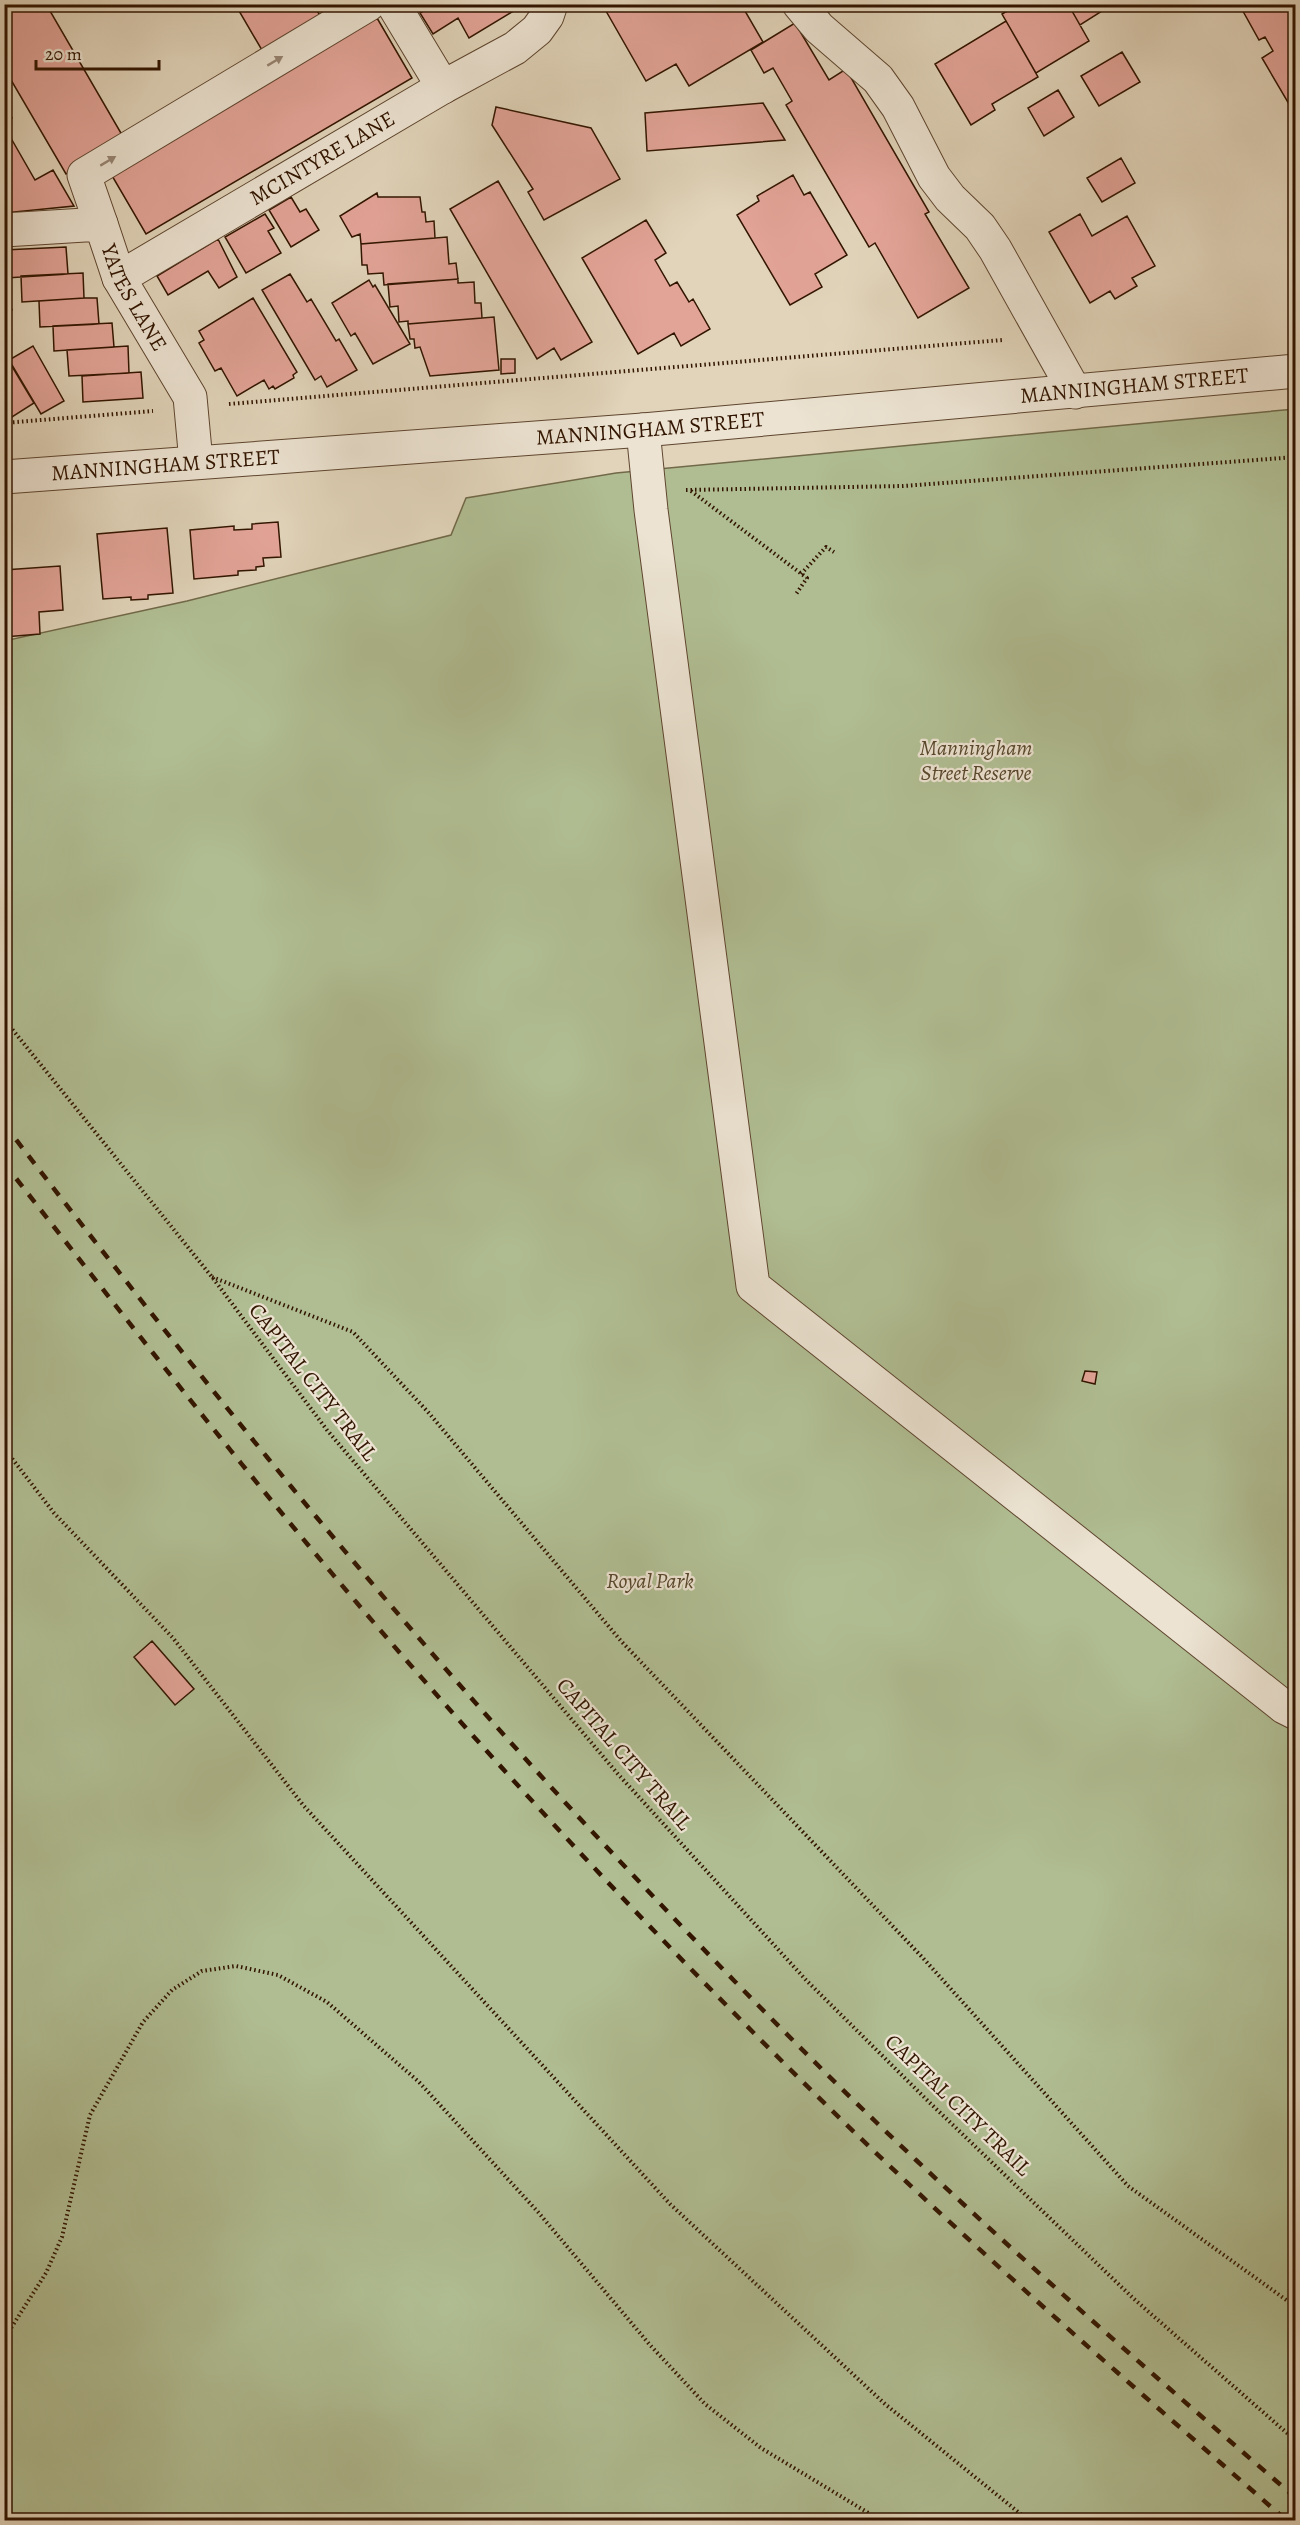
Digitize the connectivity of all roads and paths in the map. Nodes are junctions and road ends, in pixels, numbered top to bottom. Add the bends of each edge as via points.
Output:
1 (369, 4) edge
2 (393, 4) edge
3 (551, 4) edge
4 (799, 4) edge
5 (442, 87) junction
6 (101, 224) junction
7 (4, 230) edge
8 (119, 278) junction
9 (1044, 336) junction
10 (1296, 371) edge
11 (1075, 392) junction
12 (192, 408) junction
13 (4, 423) edge
14 (643, 430) junction
15 (1296, 457) edge
16 (196, 462) junction
17 (4, 477) edge
18 (690, 490) junction
19 (649, 491) junction
20 (834, 552) dead end
21 (801, 574) junction
22 (796, 594) dead end
23 (4, 1019) edge
24 (212, 1276) junction
25 (4, 1448) edge
26 (1296, 1713) edge
27 (1296, 2307) edge
28 (4, 2339) edge
29 (1296, 2441) edge
30 (880, 2520) edge
31 (1028, 2520) edge

6 -> 1 street via 84,175
2 - 5 street
3 - 5 street, MCINTYRE LANE via 537,30 515,48
4 - 9 street via 819,28 878,79 898,107 934,177 980,227
5 - 8 street, MCINTYRE LANE
6 - 7 street, YATES LANE
6 - 8 street, YATES LANE
8 - 12 street, YATES LANE via 190,397
9 - 11 street
9 - 12 path
10 - 11 street, MANNINGHAM STREET
11 - 14 street, MANNINGHAM STREET
12 - 13 path
12 - 16 street, YATES LANE
14 - 16 street, MANNINGHAM STREET
14 - 19 street
15 - 18 path via 903,486
16 - 17 street, MANNINGHAM STREET
18 - 19 path
18 - 21 path
19 - 26 street via 753,1286
20 - 21 path via 826,547
21 - 22 path via 807,578
23 - 24 path, CAPITAL CITY TRAIL
24 - 27 path via 353,1332 428,1412 621,1641 923,1958 1128,2186
24 - 29 path, CAPITAL CITY TRAIL via 327,1430 559,1706 806,1980 1134,2300
25 - 31 path via 54,1513 173,1638 303,1805 670,2204 885,2404
28 - 30 path via 46,2273 62,2236 90,2115 143,2022 172,1990 202,1971 236,1966 278,1975 327,2002 419,2082 705,2404 761,2448

